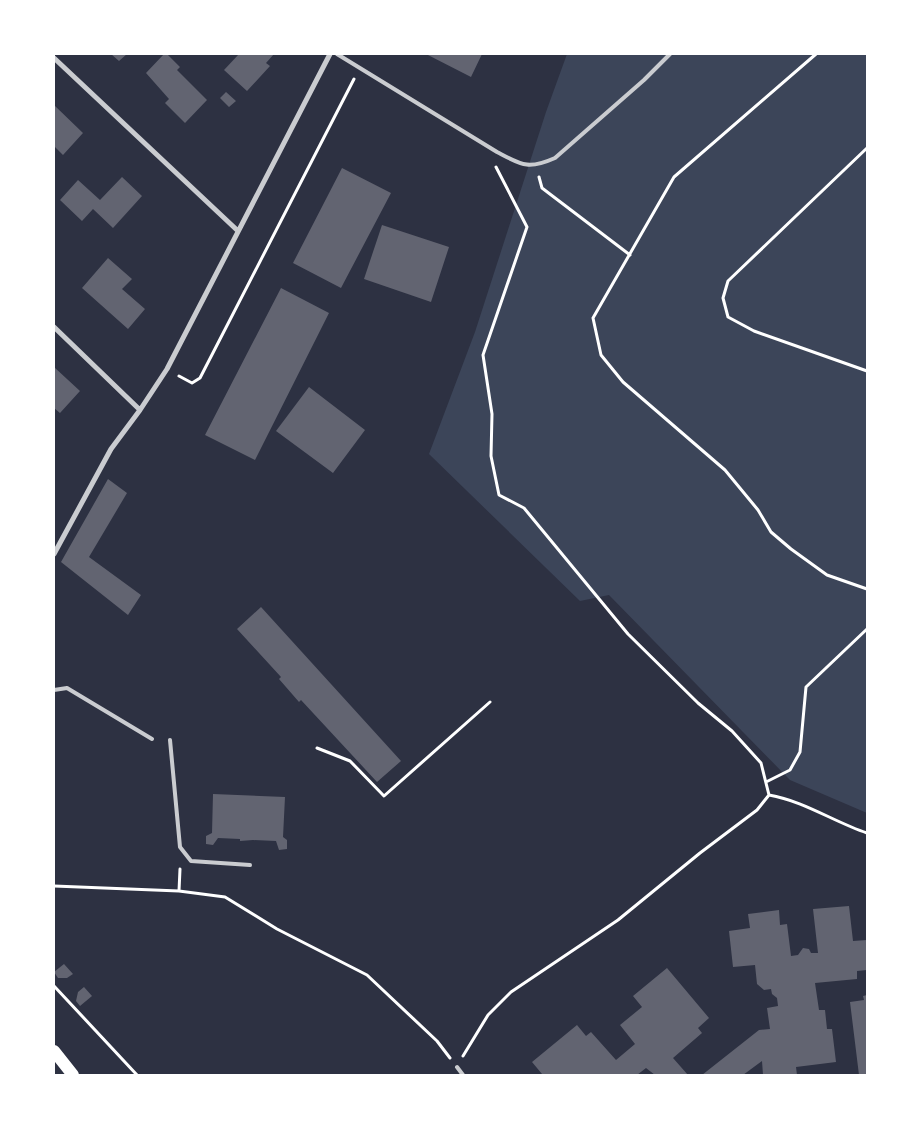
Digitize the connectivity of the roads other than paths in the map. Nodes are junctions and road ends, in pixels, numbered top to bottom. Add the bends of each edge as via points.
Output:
1 (330, 54) edge
2 (337, 54) edge
3 (670, 54) edge
4 (54, 58) edge
5 (238, 231) junction
6 (54, 327) edge
7 (140, 410) junction
8 (54, 554) edge
9 (54, 690) edge
10 (152, 739) dead end
11 (170, 740) dead end
12 (250, 865) dead end
13 (54, 1051) edge
14 (457, 1067) road end
15 (73, 1075) edge
16 (463, 1075) edge

1 - 5 street
2 - 3 lane via 497,152 522,165 536,166 554,158
4 - 5 street
5 - 7 street via 167,369
6 - 7 street
7 - 8 street via 111,449
9 - 10 lane via 67,688
11 - 12 lane via 180,847 191,861
13 - 15 main road
14 - 16 lane

